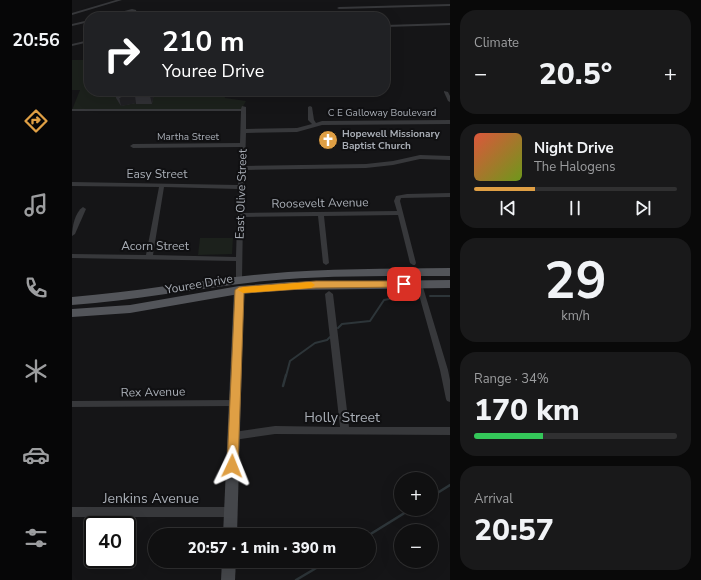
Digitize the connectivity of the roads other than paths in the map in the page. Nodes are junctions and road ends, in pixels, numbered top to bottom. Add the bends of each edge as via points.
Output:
1 (110, 0) edge
2 (120, 0) edge
3 (450, 5) edge
4 (339, 8) dead end
5 (72, 11) edge
6 (124, 12) edge
7 (135, 12) edge
8 (72, 14) edge
9 (84, 22) edge
10 (450, 24) edge
11 (72, 25) edge
12 (390, 26) edge
13 (84, 42) edge
14 (72, 45) edge
15 (446, 92) dead end
16 (450, 101) edge
17 (310, 107) dead end
18 (72, 110) edge
19 (450, 122) edge
20 (314, 124) junction
21 (244, 131) junction
22 (243, 145) junction
23 (133, 146) dead end
24 (450, 158) edge
25 (242, 168) junction
26 (72, 184) edge
27 (162, 185) junction
28 (241, 186) junction
29 (450, 195) edge
30 (83, 209) dead end
31 (400, 213) junction
32 (240, 215) junction
33 (321, 215) junction
34 (72, 234) edge
35 (72, 256) edge
36 (149, 257) junction
37 (239, 258) junction
38 (326, 263) dead end
39 (413, 263) dead end
40 (450, 272) edge
41 (419, 284) junction
42 (450, 284) edge
43 (239, 285) junction
44 (329, 294) dead end
45 (72, 301) edge
46 (72, 313) edge
47 (450, 399) edge
48 (235, 403) junction
49 (72, 404) edge
50 (345, 430) junction
51 (450, 431) edge
52 (234, 436) junction
53 (72, 512) edge
54 (231, 512) junction
55 (230, 528) edge
56 (229, 568) edge
57 (228, 580) edge

1 - 5 street
2 - 8 street
3 - 4 street
6 - 7 street
9 - 11 street
10 - 12 street
13 - 14 street
15 - 16 street
17 - 20 street via 311,120
18 - 21 street, East Olive Street via 244,109
19 - 20 street, C E Galloway Boulevard
20 - 21 street, C E Galloway Boulevard via 297,130
21 - 22 street, East Olive Street
22 - 23 street, Martha Street
22 - 25 street, East Olive Street
24 - 25 street via 420,157 366,166
25 - 28 street, East Olive Street
26 - 27 street, Easy Street
27 - 28 street, Easy Street
27 - 36 street
28 - 32 street, East Olive Street
29 - 31 street via 398,197
30 - 34 street
31 - 33 street, Roosevelt Avenue
31 - 39 street
32 - 33 street, Roosevelt Avenue
32 - 37 street, East Olive Street
33 - 38 street
35 - 36 street, Acorn Street
36 - 37 street, Acorn Street
37 - 43 street, East Olive Street
40 - 43 main road, Youree Drive via 302,274
41 - 42 main road, Youree Drive
41 - 43 main road, Youree Drive
41 - 47 street
43 - 45 main road, Youree Drive
43 - 46 main road, Youree Drive via 136,308
43 - 48 street, East Olive Street
44 - 50 street
48 - 49 street, Rex Avenue
48 - 52 street, East Olive Street
50 - 51 street, Holly Street
50 - 52 street, Holly Street via 275,430
52 - 54 street, East Olive Street
53 - 54 street, Jenkins Avenue
54 - 55 street, East Olive Street
56 - 57 street

